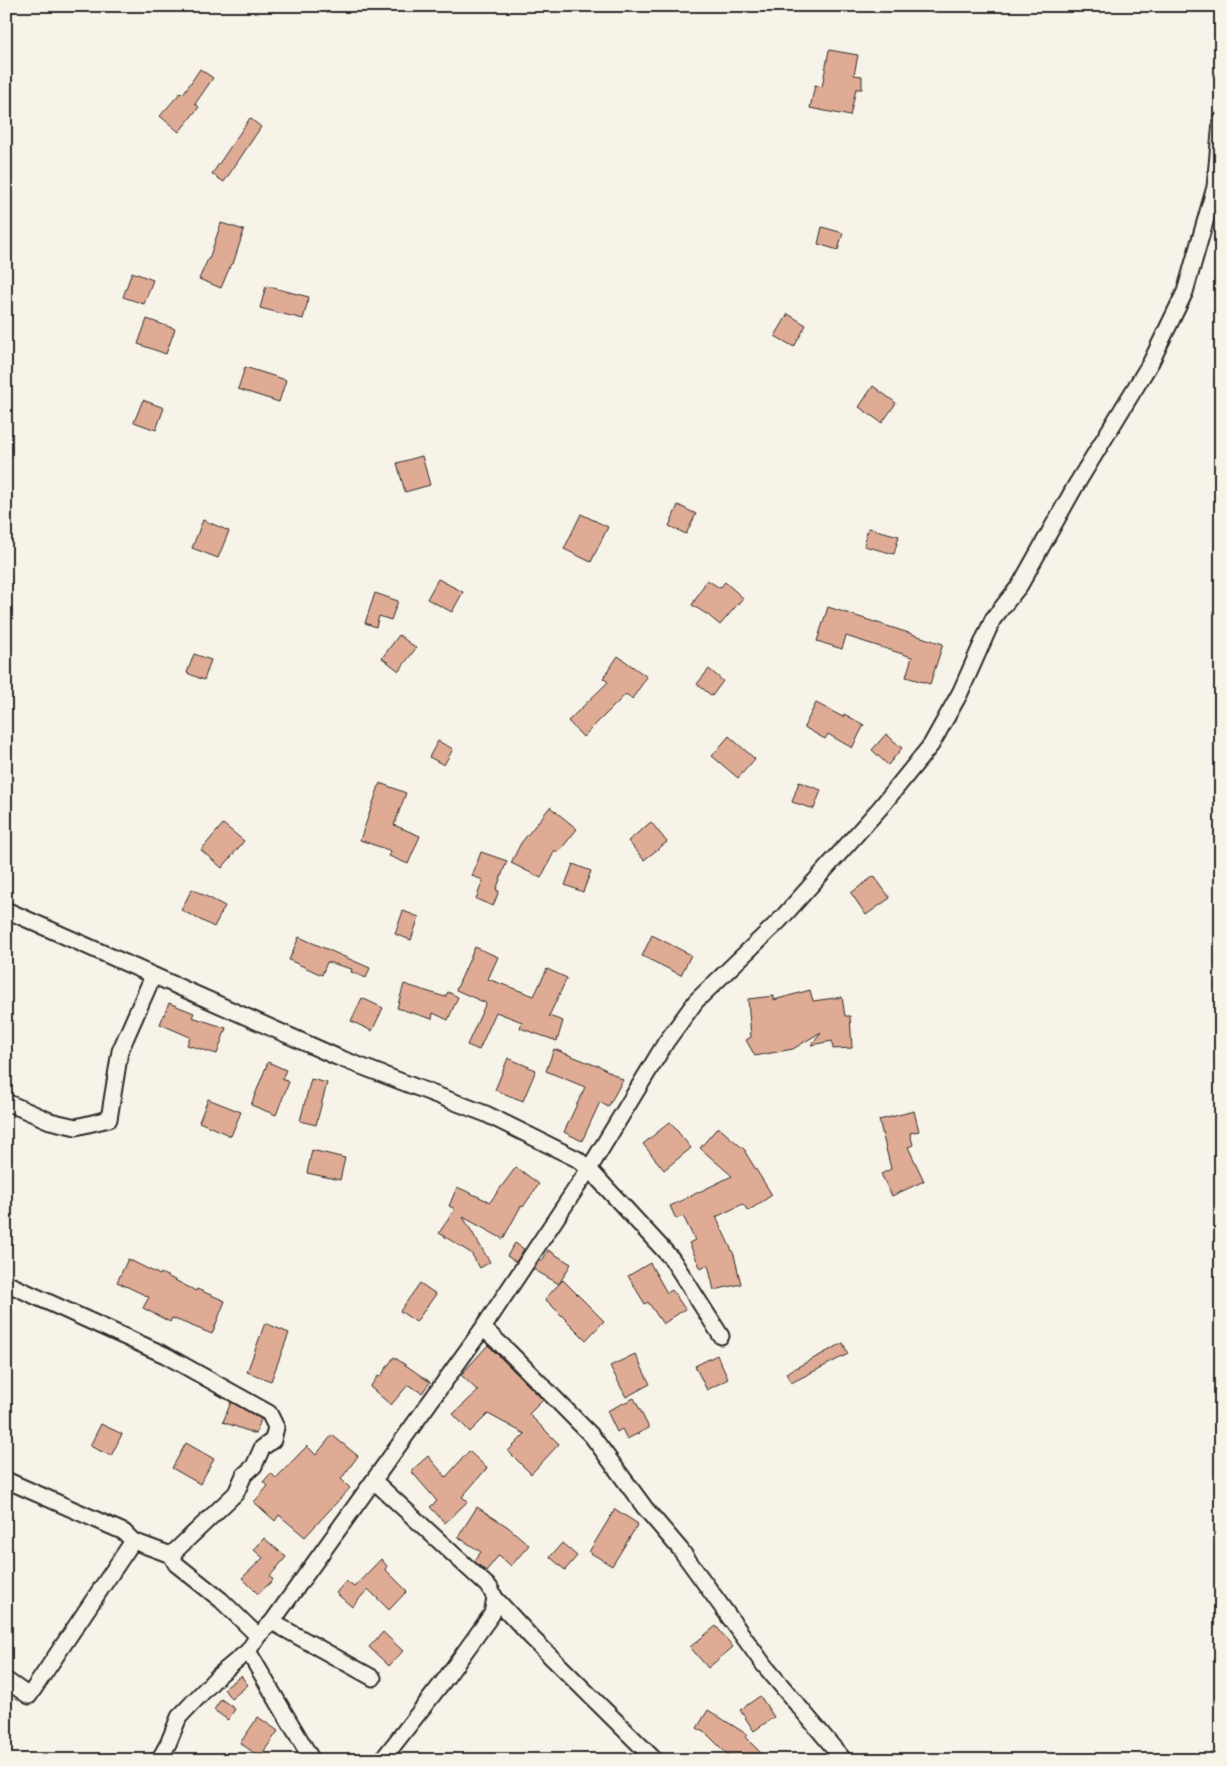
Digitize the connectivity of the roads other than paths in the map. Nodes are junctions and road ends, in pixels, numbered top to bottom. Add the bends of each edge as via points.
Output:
1 (1221, 121) edge
2 (6, 910) edge
3 (153, 976) junction
4 (6, 1102) edge
5 (588, 1169) junction
6 (6, 1283) edge
7 (483, 1328) junction
8 (721, 1336) dead end
9 (6, 1480) edge
10 (374, 1481) junction
11 (133, 1541) junction
12 (171, 1555) junction
13 (495, 1598) junction
14 (272, 1622) junction
15 (258, 1636) junction
16 (248, 1650) junction
17 (373, 1678) dead end
18 (6, 1680) edge
19 (159, 1760) edge
20 (312, 1760) edge
21 (382, 1760) edge
22 (656, 1760) edge
23 (844, 1760) edge

1 - 5 street via 1215,187 1185,292 1151,362 1020,585 993,619 960,693 931,746 780,920 696,1001 666,1042
2 - 3 street
3 - 4 street via 120,1051 109,1119 76,1127 50,1121
3 - 5 street via 337,1057 486,1114 576,1159
5 - 7 street
5 - 8 street via 672,1260
6 - 12 street via 165,1355 269,1413 276,1427 273,1440 262,1448 254,1466 244,1474 236,1493
7 - 10 street
7 - 23 street via 592,1436 764,1664
9 - 11 street via 124,1532
10 - 13 street via 490,1588
10 - 14 street
11 - 12 street
11 - 18 street via 28,1696
12 - 15 street via 176,1564 221,1600
13 - 21 street via 492,1614
13 - 22 street
14 - 15 street
14 - 17 street
15 - 16 street
16 - 19 street via 179,1717
16 - 20 street

